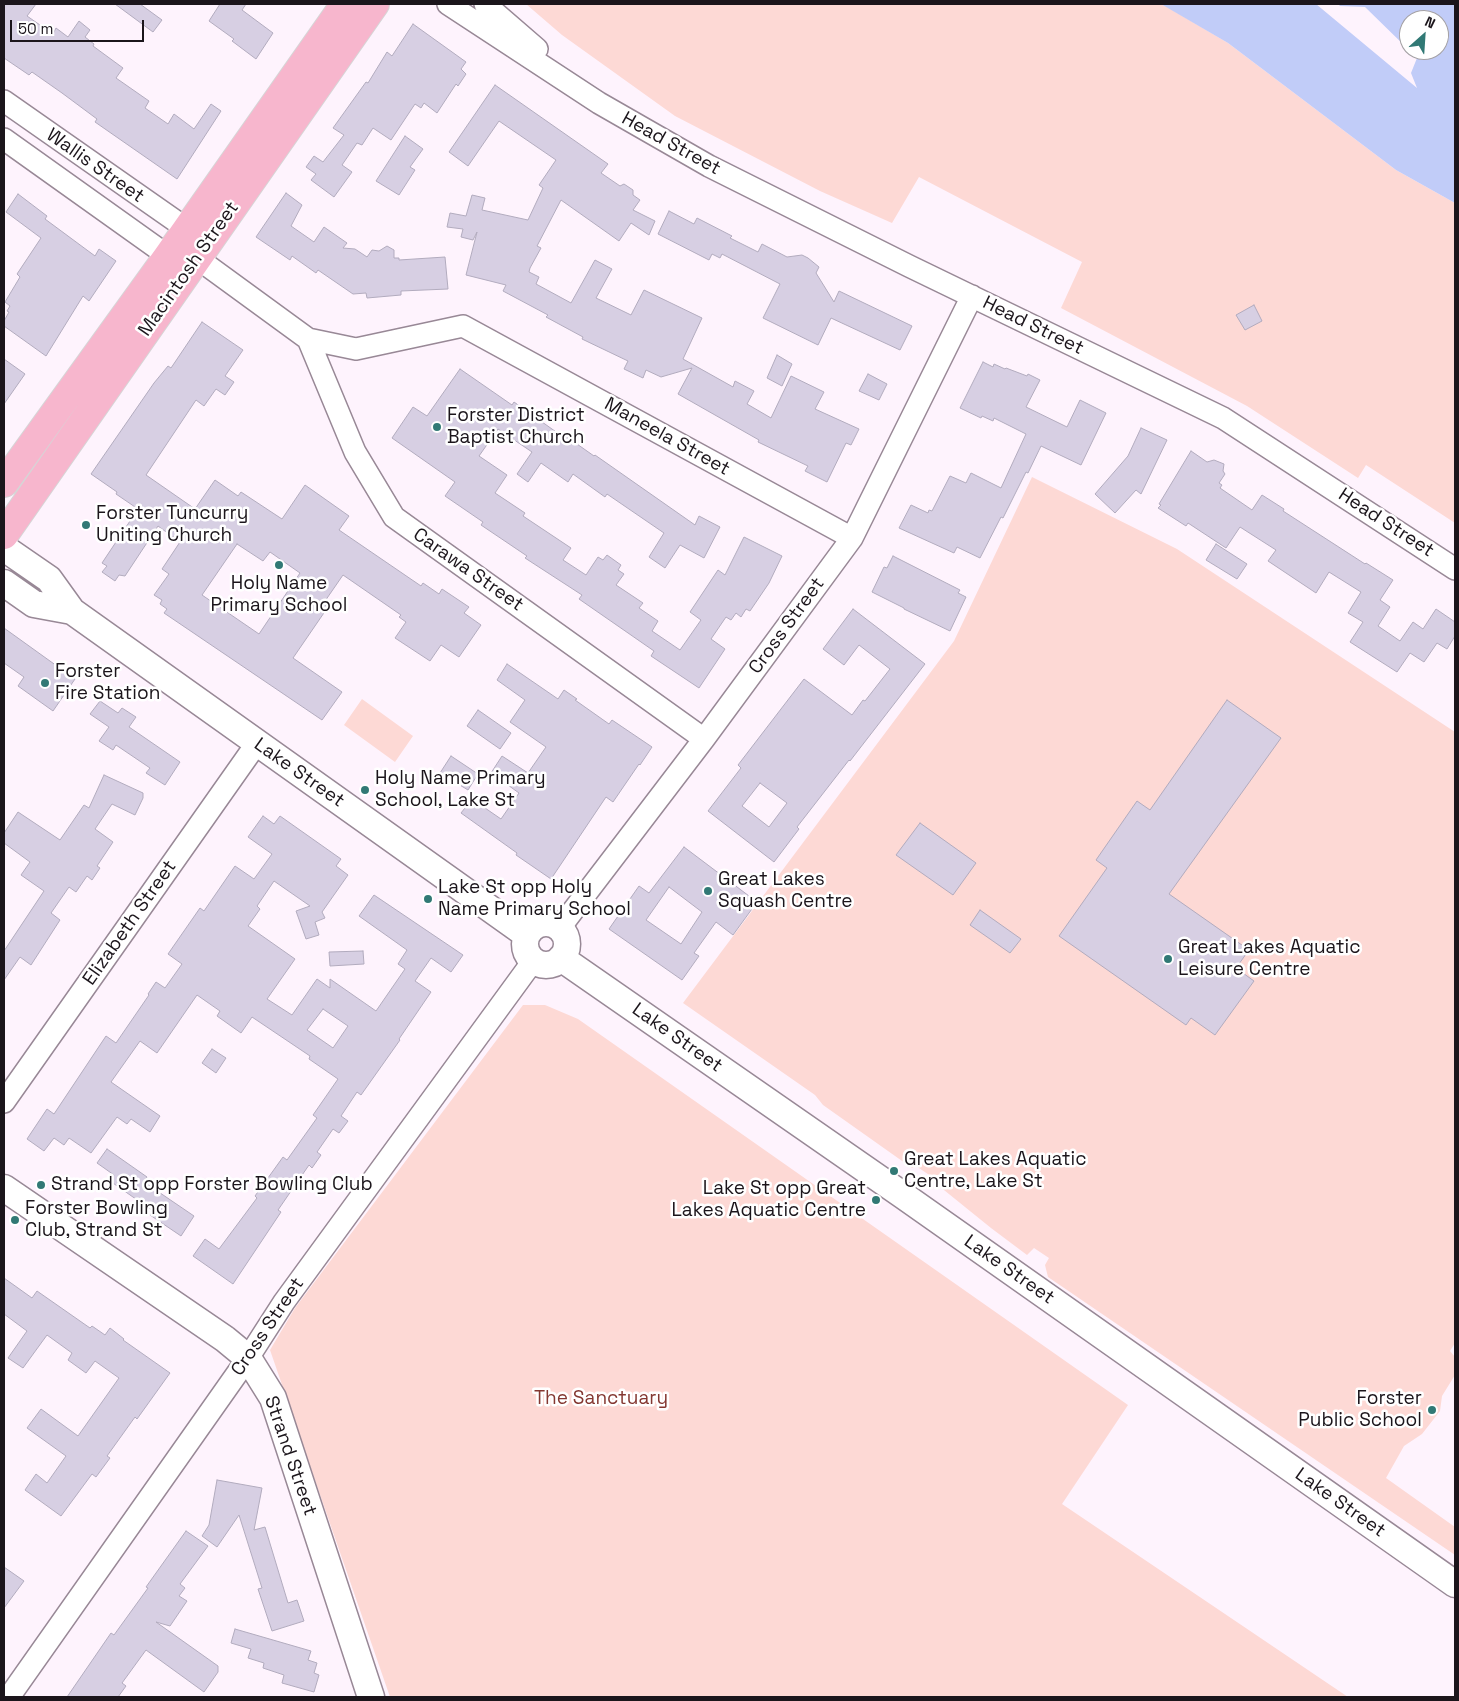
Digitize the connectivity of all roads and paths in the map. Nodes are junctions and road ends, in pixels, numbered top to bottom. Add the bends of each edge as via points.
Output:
1 (344, 4) edge
2 (375, 4) edge
3 (448, 4) edge
4 (485, 4) edge
5 (4, 101) edge
6 (599, 103) junction
7 (4, 139) edge
8 (187, 229) junction
9 (168, 256) junction
10 (197, 258) junction
11 (972, 296) junction
12 (308, 339) junction
13 (4, 483) edge
14 (4, 535) edge
15 (852, 538) junction
16 (4, 548) edge
17 (1455, 569) edge
18 (4, 583) edge
19 (72, 611) junction
20 (704, 739) junction
21 (257, 743) junction
22 (560, 928) junction
23 (526, 935) junction
24 (561, 958) junction
25 (533, 961) junction
26 (4, 1102) edge
27 (4, 1188) edge
28 (248, 1358) junction
29 (1455, 1584) edge
30 (9, 1697) edge
31 (371, 1697) edge

1 - 8 main road, Macintosh Street
2 - 10 main road, Macintosh Street
3 - 6 street, Head Street
4 - 6 street, Head Street
5 - 8 street, Wallis Street
6 - 11 street, Head Street via 709,166
7 - 9 street, Wallis Street
8 - 9 main road, Macintosh Street
9 - 13 main road, Macintosh Street
10 - 12 street
10 - 14 main road, Macintosh Street
11 - 15 street, Cross Street
11 - 17 street, Head Street via 1223,418
12 - 15 street, Maneela Street via 356,349 463,326
12 - 20 street, Carawa Street via 355,452 394,517
15 - 20 street, Cross Street
16 - 19 street, Lake Street via 49,579
18 - 19 street, Lake Street via 34,604
19 - 21 street, Lake Street
20 - 22 street, Cross Street
21 - 23 street, Lake Street
21 - 26 street, Elizabeth Street
22 - 23 street via 541,924
22 - 24 street via 567,946
23 - 25 street via 525,949
24 - 25 street via 544,966
24 - 29 street, Lake Street
25 - 28 street, Cross Street via 284,1302
27 - 28 street, Strand Street
28 - 30 street, Cross Street
28 - 31 street, Strand Street via 272,1398

